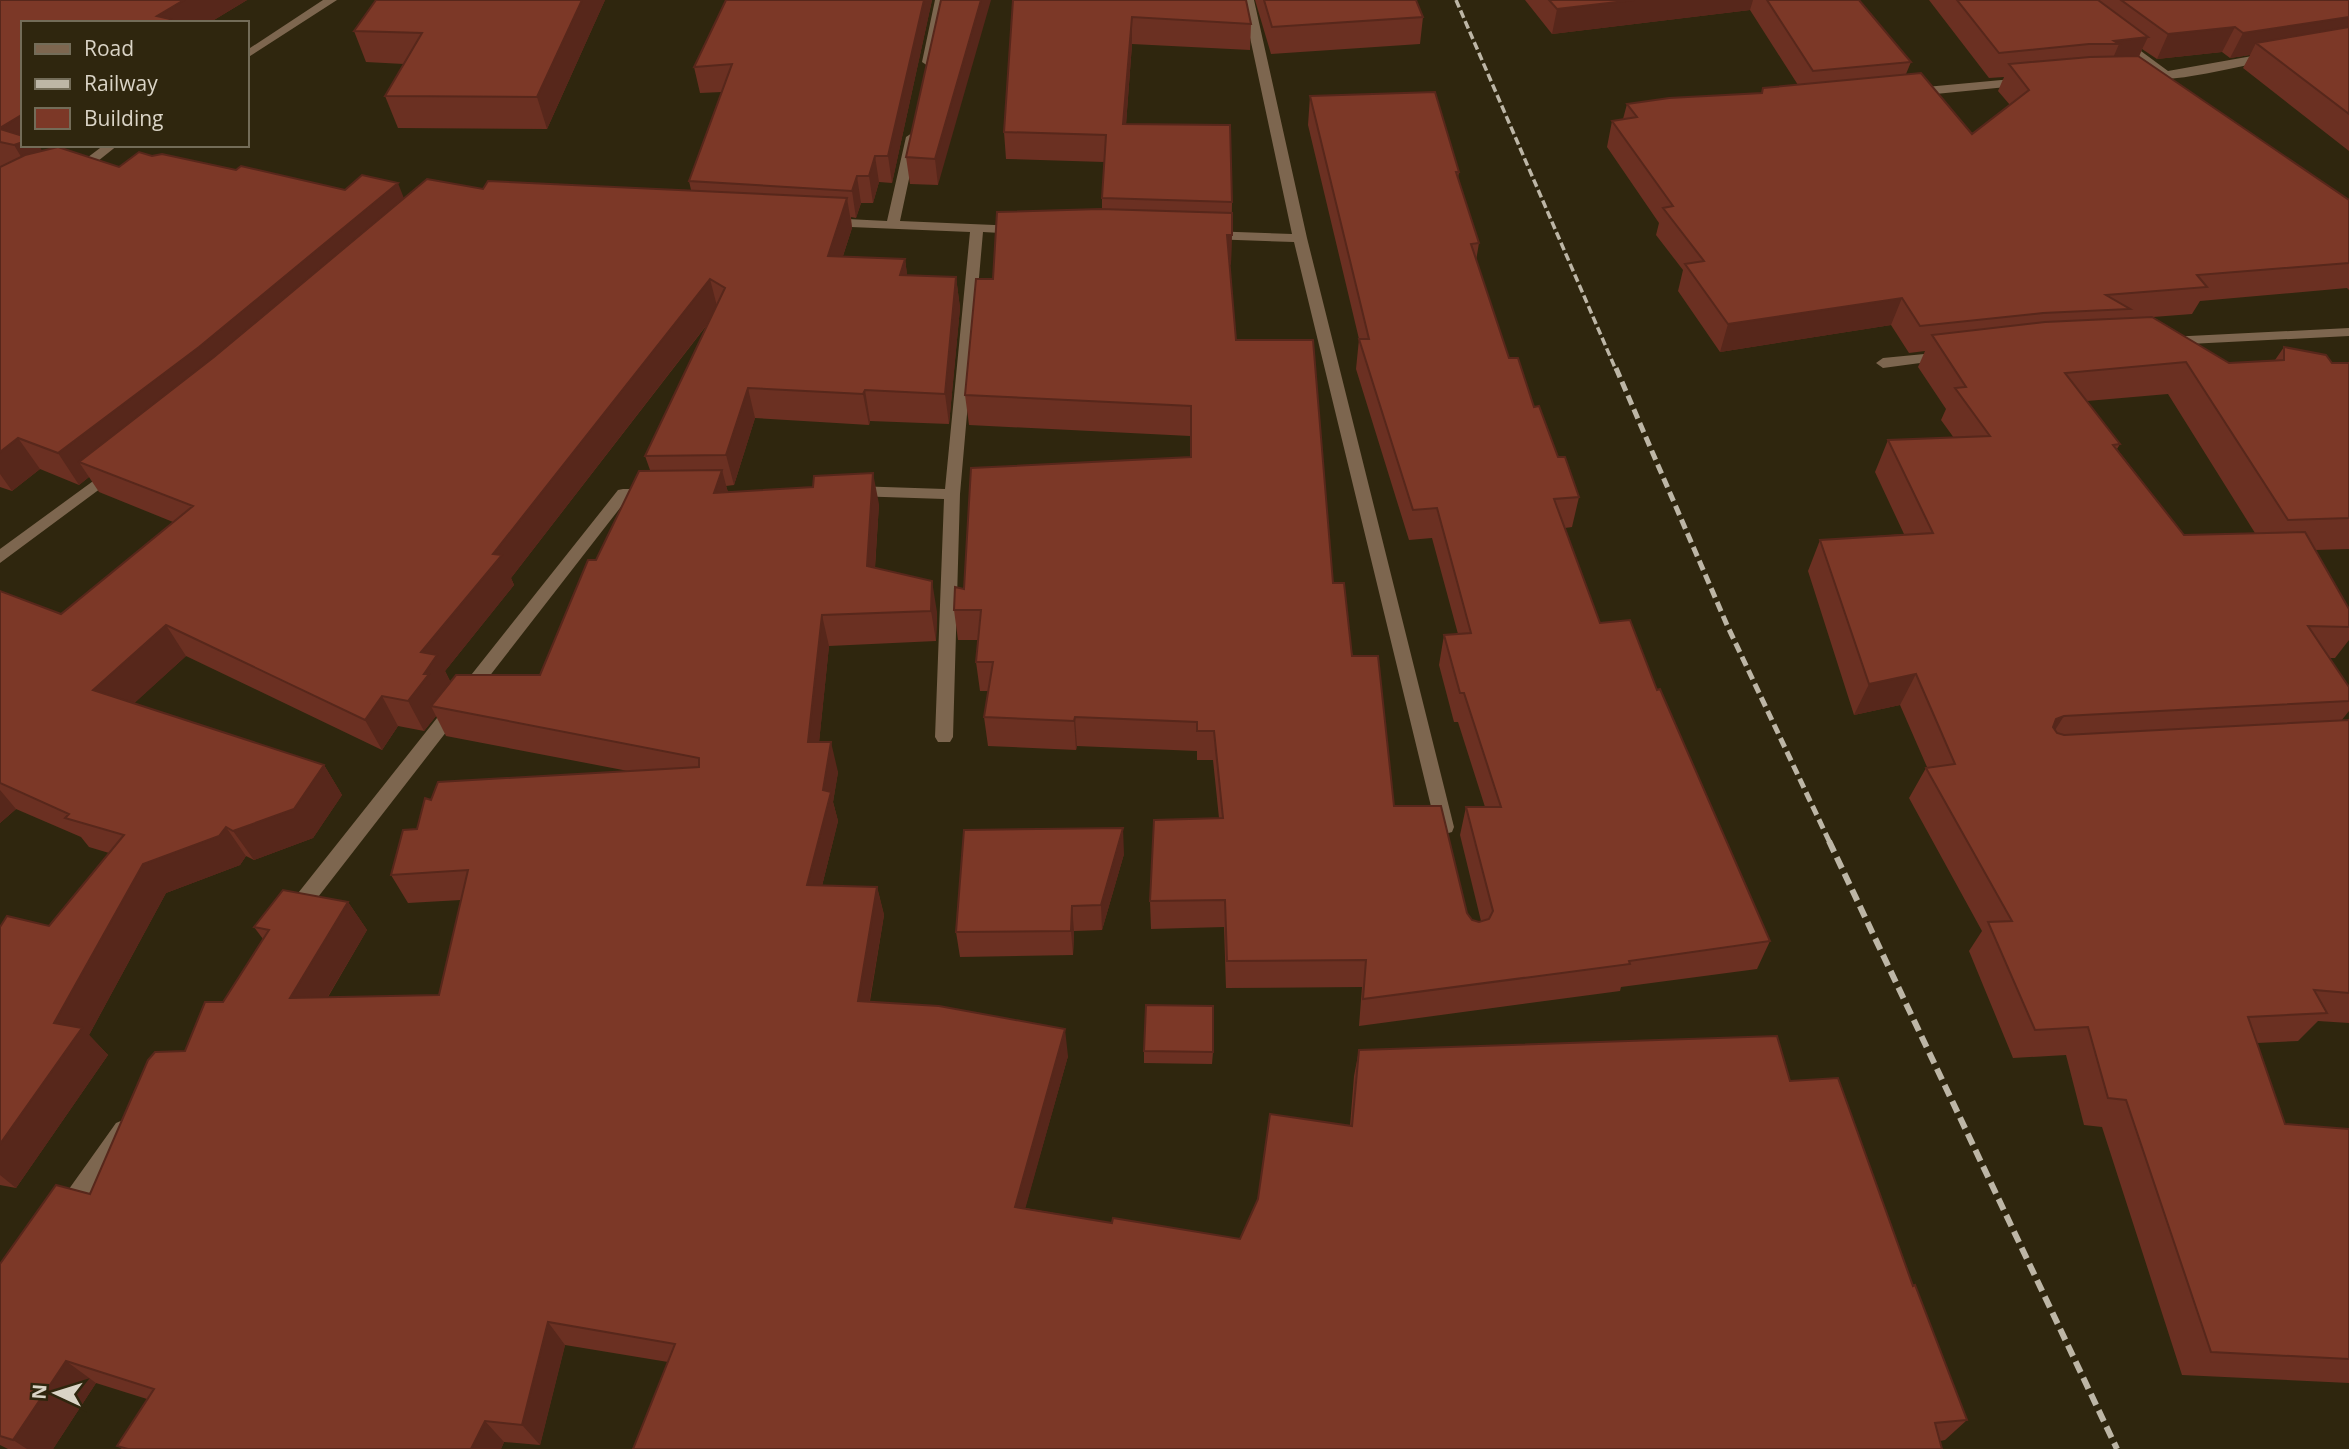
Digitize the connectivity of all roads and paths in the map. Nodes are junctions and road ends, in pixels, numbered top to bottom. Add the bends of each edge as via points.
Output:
1 (331, 0) edge
2 (941, 0) edge
3 (1248, 0) edge
4 (2115, 38) edge
5 (248, 54) edge
6 (2285, 54) edge
7 (2128, 75) edge
8 (924, 79) edge
9 (2171, 79) junction
10 (2040, 80) edge
11 (1903, 93) edge
12 (915, 120) edge
13 (109, 147) edge
14 (103, 171) edge
15 (812, 221) edge
16 (892, 226) junction
17 (977, 229) junction
18 (1031, 230) edge
19 (1192, 235) edge
20 (1300, 238) junction
21 (2349, 332) edge
22 (2155, 341) edge
23 (1963, 354) edge
24 (1883, 363) dead end
25 (125, 462) edge
26 (836, 492) edge
27 (663, 494) edge
28 (951, 494) junction
29 (0, 557) edge
30 (944, 737) dead end
31 (1450, 845) edge
32 (280, 930) edge
33 (134, 1116) edge
34 (55, 1229) edge

1 - 5 street
2 - 8 street
3 - 20 street
4 - 9 street
6 - 9 street
7 - 9 street
10 - 11 street
12 - 16 street
13 - 14 street via 74,170
15 - 16 street
16 - 17 street
17 - 18 street
17 - 28 street
19 - 20 street
20 - 31 street
21 - 22 street
23 - 24 street
25 - 29 street
26 - 28 street
27 - 32 street via 624,494
28 - 30 street
33 - 34 street

